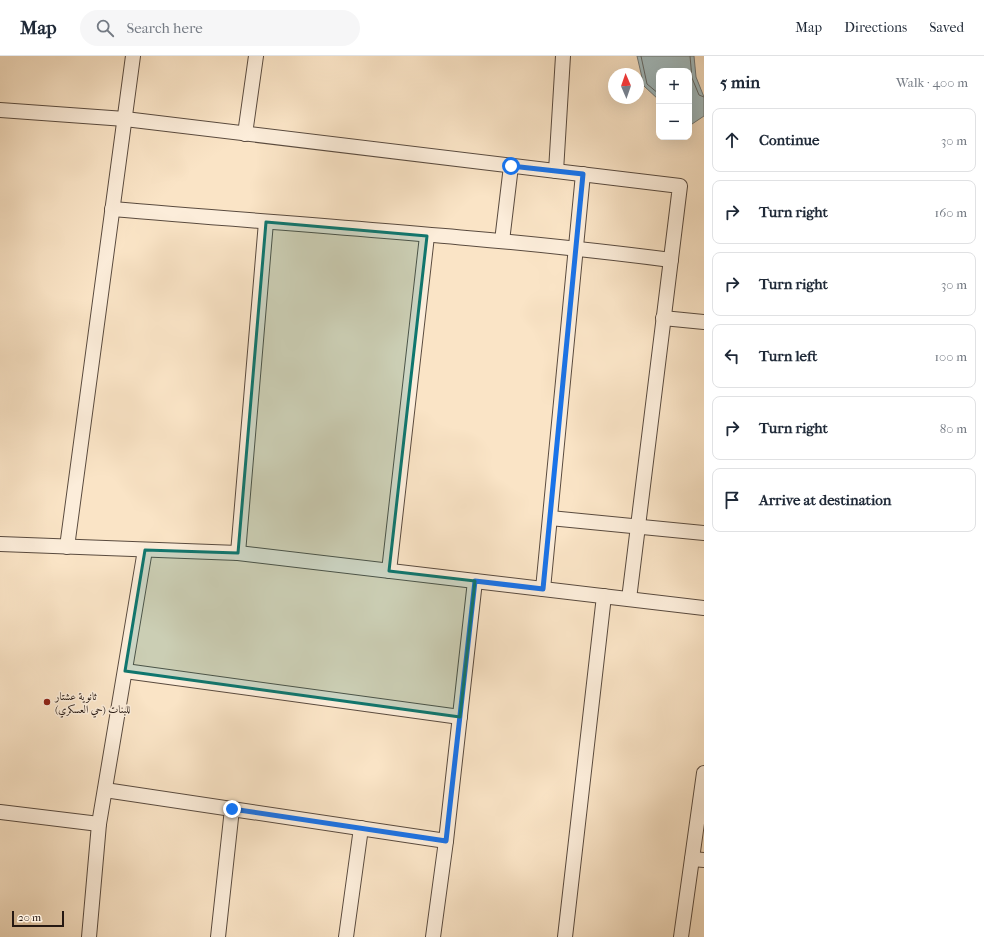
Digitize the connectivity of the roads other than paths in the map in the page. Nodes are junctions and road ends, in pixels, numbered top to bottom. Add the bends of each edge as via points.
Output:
1 (133, 56) edge
2 (256, 56) edge
3 (563, 56) edge
4 (0, 110) edge
5 (125, 119) junction
6 (245, 134) junction
7 (511, 166) junction
8 (556, 171) junction
9 (583, 174) junction
10 (112, 209) junction
11 (266, 222) junction
12 (427, 236) junction
13 (502, 241) junction
14 (576, 248) junction
15 (671, 260) junction
16 (663, 318) junction
17 (704, 322) edge
18 (550, 518) junction
19 (638, 526) junction
20 (704, 533) edge
21 (0, 544) edge
22 (67, 547) junction
23 (145, 550) junction
24 (238, 553) junction
25 (389, 571) junction
26 (475, 581) junction
27 (543, 589) junction
28 (604, 596) junction
29 (629, 599) junction
30 (704, 608) edge
31 (125, 671) junction
32 (460, 717) junction
33 (704, 773) edge
34 (105, 790) junction
35 (232, 809) junction
36 (0, 812) edge
37 (99, 824) junction
38 (361, 828) junction
39 (446, 841) junction
40 (698, 860) edge
41 (89, 937) edge
42 (218, 937) edge
43 (346, 937) edge
44 (433, 937) edge
45 (565, 937) edge
46 (681, 937) edge

1 - 5 street
2 - 6 street
3 - 8 street
4 - 5 street
5 - 6 street
5 - 10 street
6 - 7 street
7 - 8 street
7 - 13 street
8 - 9 street
9 - 14 street
9 - 15 street via 680,186
10 - 11 street
10 - 22 street
11 - 12 street
11 - 24 street
12 - 13 street
12 - 25 street
13 - 14 street
14 - 15 street
14 - 18 street
15 - 16 street
16 - 17 street
16 - 19 street
18 - 19 street
18 - 27 street
19 - 20 street
19 - 29 street
21 - 22 street
22 - 23 street
23 - 24 street
23 - 31 street
24 - 25 street
25 - 26 street
26 - 27 street
26 - 32 street
27 - 28 street
28 - 29 street
28 - 45 street
29 - 30 street
31 - 32 street
31 - 34 street
32 - 39 street
33 - 40 street
34 - 35 street
34 - 37 street
35 - 38 street
35 - 42 street
36 - 37 street
37 - 41 street
38 - 39 street
38 - 43 street
39 - 44 street
40 - 46 street

